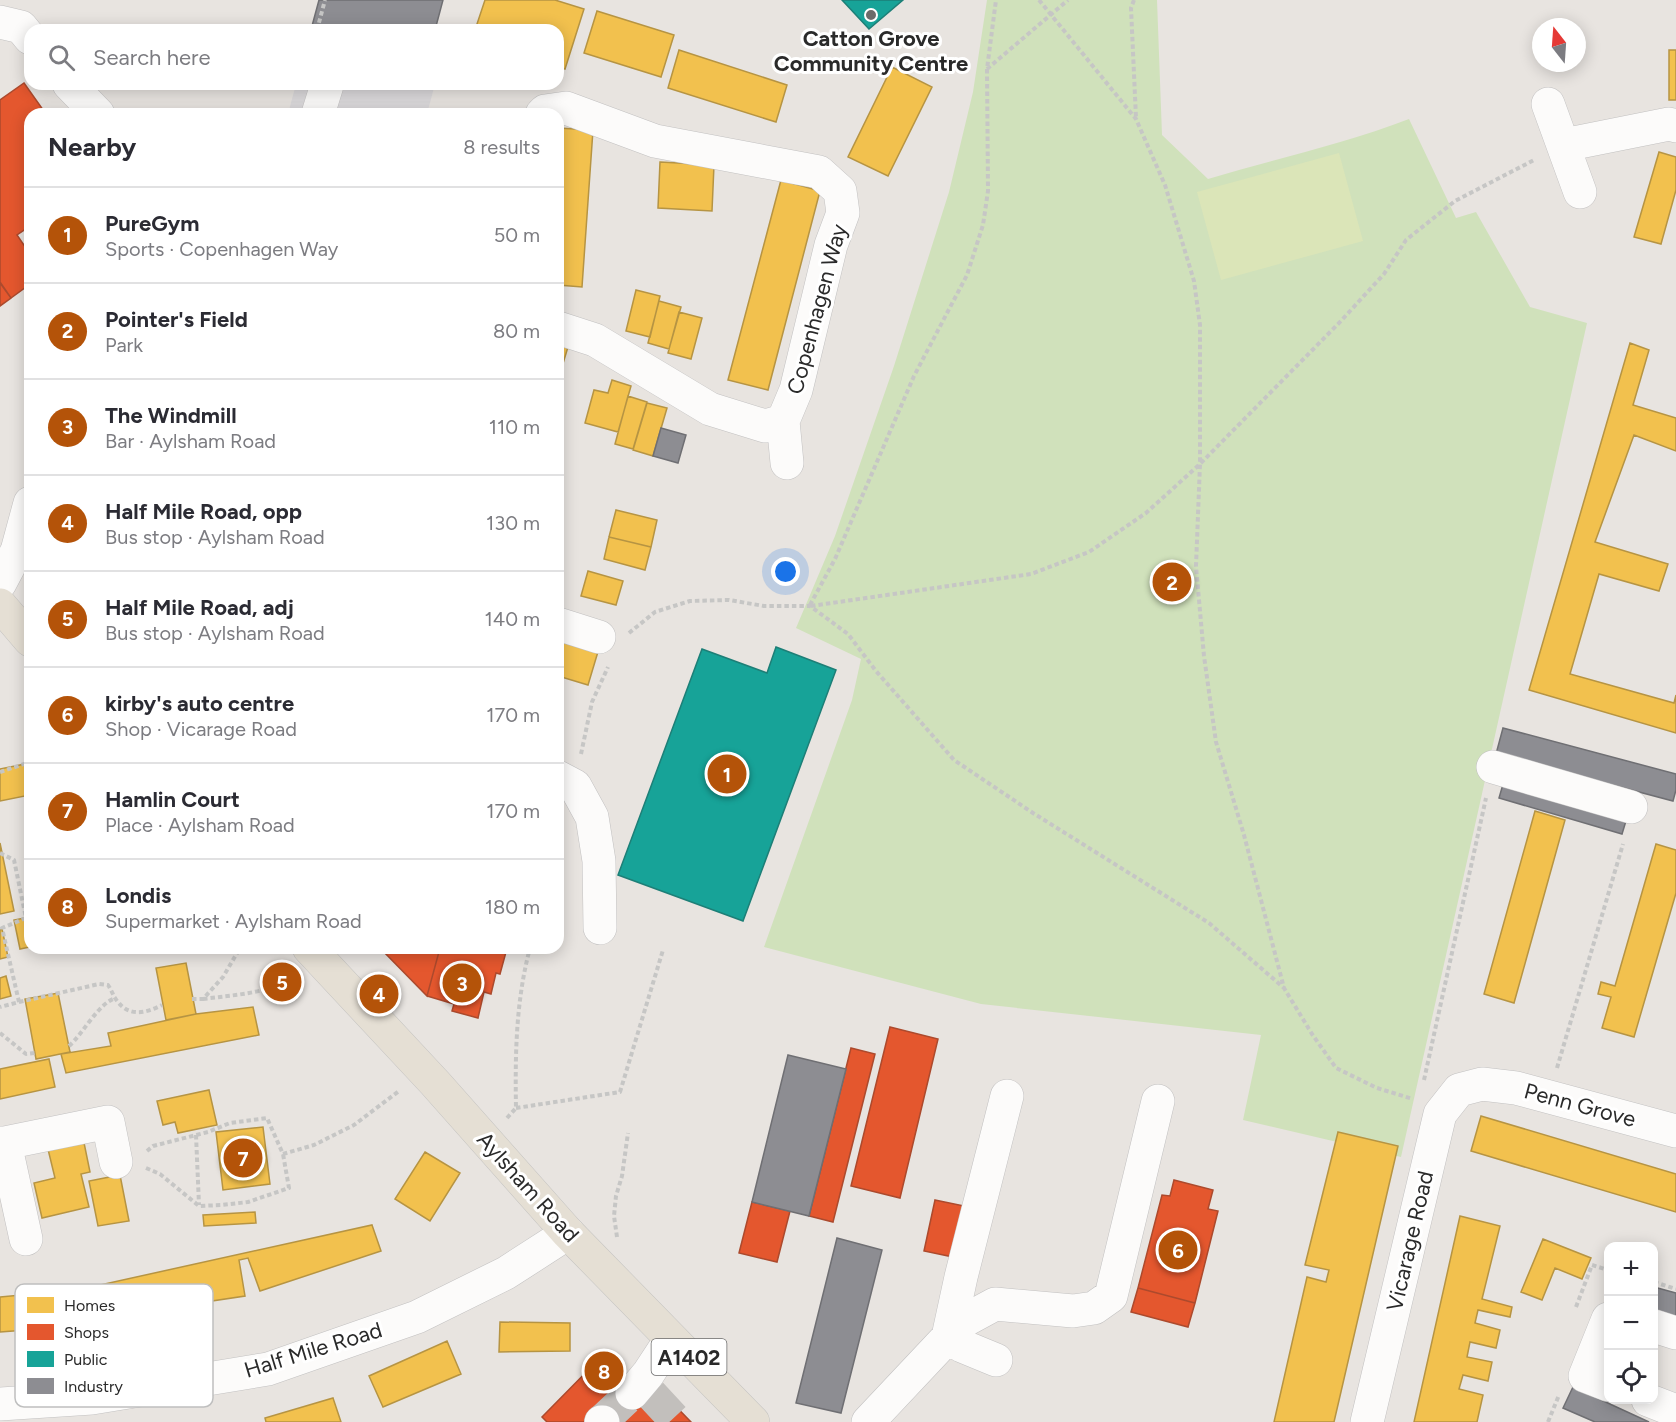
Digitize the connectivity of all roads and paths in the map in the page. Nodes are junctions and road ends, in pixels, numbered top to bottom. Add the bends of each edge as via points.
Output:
1 (325, 0) edge
2 (996, 0) edge
3 (1039, 0) edge
4 (1068, 0) edge
5 (1134, 0) edge
6 (1050, 16) junction
7 (0, 22) edge
8 (318, 24) edge
9 (24, 31) edge
10 (987, 69) junction
11 (75, 90) edge
12 (325, 90) edge
13 (1548, 104) dead end
14 (92, 108) edge
15 (320, 108) edge
16 (564, 108) edge
17 (1136, 119) junction
18 (1676, 126) edge
19 (1563, 145) junction
20 (1580, 192) dead end
21 (564, 330) edge
22 (783, 421) junction
23 (787, 463) dead end
24 (1200, 464) junction
25 (24, 526) edge
26 (0, 583) edge
27 (0, 605) edge
28 (810, 606) junction
29 (564, 627) edge
30 (24, 633) edge
31 (610, 646) junction
32 (24, 764) edge
33 (1493, 767) joint
34 (0, 772) edge
35 (566, 782) edge
36 (564, 797) edge
37 (1631, 807) dead end
38 (1623, 844) dead end
39 (0, 853) edge
40 (24, 908) edge
41 (24, 919) edge
42 (600, 928) dead end
43 (1, 929) edge
44 (663, 950) dead end
45 (236, 954) edge
46 (529, 954) edge
47 (317, 956) edge
48 (1284, 988) junction
49 (116, 998) junction
50 (192, 999) dead end
51 (203, 999) junction
52 (19, 1002) junction
53 (162, 1005) dead end
54 (0, 1007) edge
55 (0, 1033) edge
56 (69, 1046) dead end
57 (35, 1053) dead end
58 (1482, 1084) joint
59 (402, 1089) dead end
60 (1007, 1096) dead end
61 (1549, 1096) junction
62 (1158, 1101) dead end
63 (516, 1108) junction
64 (1429, 1108) junction
65 (501, 1125) dead end
66 (1676, 1131) edge
67 (628, 1133) dead end
68 (196, 1135) junction
69 (2, 1143) edge
70 (283, 1154) junction
71 (125, 1162) junction
72 (199, 1206) junction
73 (568, 1233) junction
74 (26, 1239) dead end
75 (613, 1280) junction
76 (1658, 1284) edge
77 (1676, 1289) edge
78 (1658, 1328) edge
79 (1604, 1329) edge
80 (1676, 1333) edge
81 (948, 1337) junction
82 (671, 1339) junction
83 (996, 1360) dead end
84 (213, 1378) edge
85 (1604, 1383) edge
86 (642, 1390) tunnel mouth
87 (15, 1403) edge
88 (0, 1404) edge
89 (753, 1422) edge
90 (868, 1422) edge
91 (1367, 1422) edge

1 - 8 path
2 - 10 path
3 - 6 path
4 - 6 path
5 - 17 path via 1131,8
6 - 10 path
6 - 17 path
7 - 9 street
10 - 28 path via 988,191 983,225 967,275 914,376 836,559
11 - 14 street
12 - 15 street
13 - 19 street
16 - 22 street, Copenhagen Way via 655,141 819,172 840,191 843,213 831,245 796,390
17 - 24 path via 1165,185 1194,281 1200,325
18 - 19 street via 1668,124
19 - 20 street
19 - 24 path via 1455,201 1407,240 1384,274 1347,315
21 - 22 street, Copenhagen Way via 595,340 710,409 765,426
22 - 23 street
24 - 28 path via 1146,513 1089,552 1041,571
24 - 48 path via 1196,566 1216,742
25 - 26 street via 17,551
27 - 30 main road
28 - 31 path via 764,606 729,600 690,602 655,612
28 - 48 path via 848,634 954,760 1209,922
29 - 31 street
31 - 35 path
32 - 34 path
33 - 37 street
33 - 64 path
35 - 36 path
35 - 42 street via 592,817 599,861
38 - 61 path
39 - 40 path via 14,860
41 - 43 path
43 - 52 path
44 - 63 path via 620,1092
45 - 51 path
46 - 63 path via 515,1052
47 - 51 path via 281,986
47 - 73 main road, Aylsham Road / A1402
48 - 64 path via 1336,1068
49 - 52 path via 108,985 99,984
49 - 53 path via 118,1004 131,1012 145,1013
49 - 56 path via 108,1000
50 - 51 path
52 - 54 path
55 - 57 path via 26,1053
58 - 61 street, Penn Grove
58 - 64 street, Vicarage Road via 1460,1090
59 - 70 path via 354,1125 314,1145
60 - 81 street
61 - 66 street, Penn Grove
62 - 81 street via 1111,1296 1094,1308 1073,1311 995,1304 960,1323
63 - 65 path
64 - 91 street, Vicarage Road
67 - 75 path via 616,1196
68 - 70 path via 230,1123 267,1118
68 - 71 path via 153,1146
68 - 72 path
69 - 71 street via 108,1122
69 - 74 street
70 - 72 path via 290,1188 248,1202
71 - 72 path via 160,1174
73 - 75 main road, Aylsham Road / A1402
73 - 84 street, Half Mile Road via 506,1273 417,1317 268,1369
75 - 82 main road, Aylsham Road / A1402
76 - 77 path
78 - 80 street
79 - 85 street via 1585,1376
81 - 83 street
81 - 90 street
82 - 86 street
82 - 89 main road, Aylsham Road / A1402
87 - 88 street, Half Mile Road

